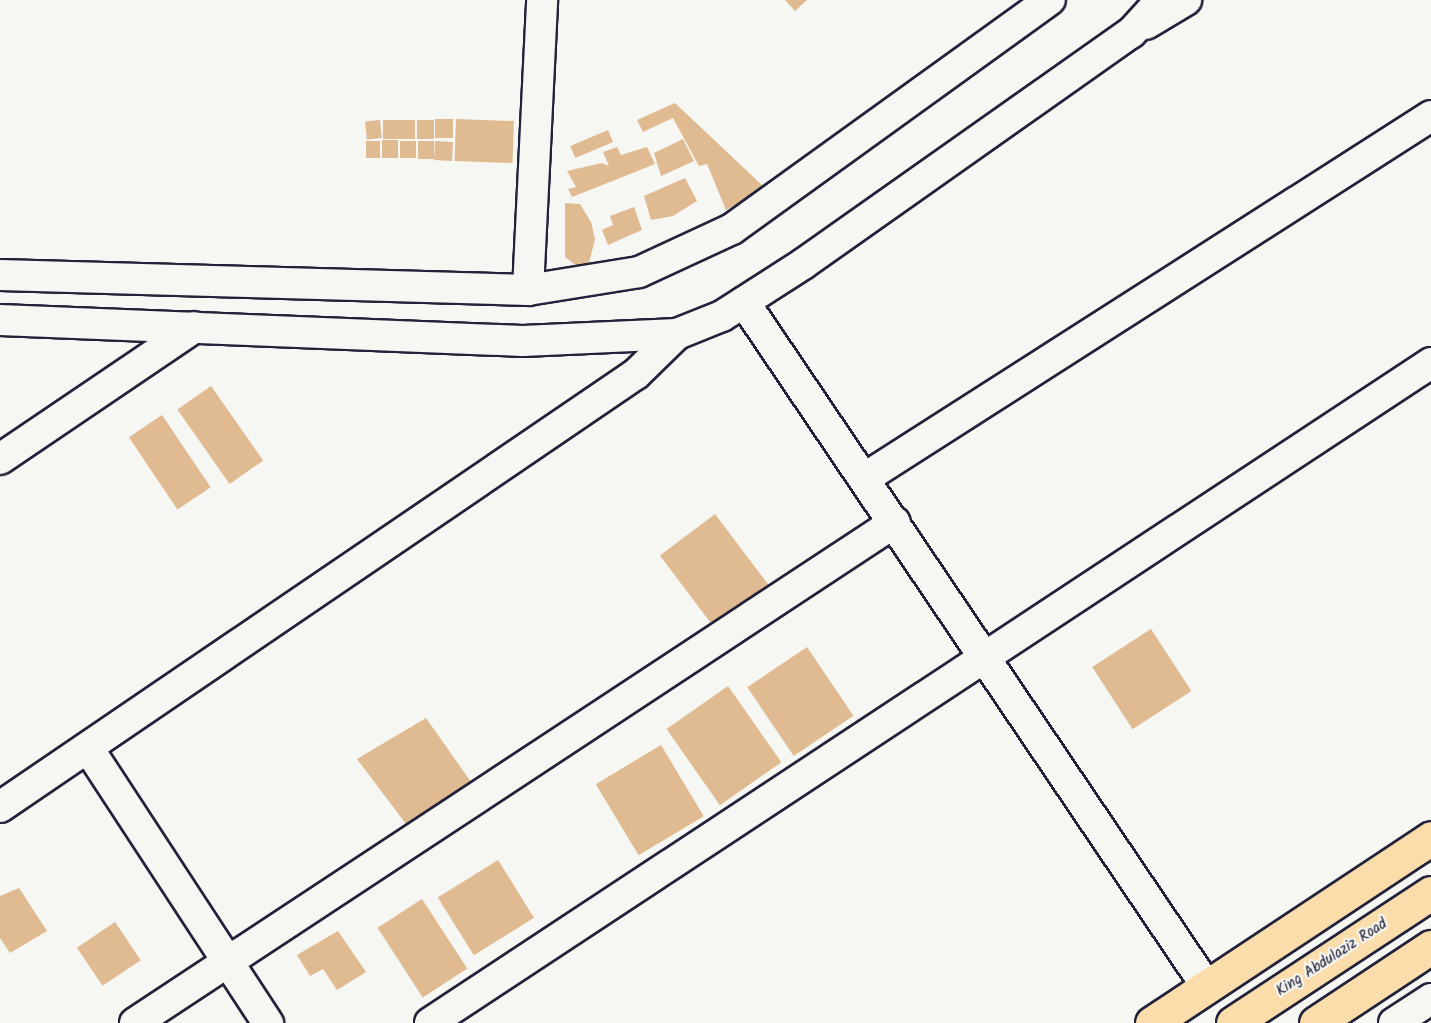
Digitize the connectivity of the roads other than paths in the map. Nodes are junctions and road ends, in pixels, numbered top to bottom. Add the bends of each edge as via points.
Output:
1 (542, 0) edge
2 (1050, 0) edge
3 (1161, 0) edge
4 (1186, 0) edge
5 (1131, 33) junction
6 (1431, 116) edge
7 (0, 275) edge
8 (528, 290) junction
9 (744, 302) junction
10 (0, 320) edge
11 (195, 327) junction
12 (677, 334) junction
13 (1431, 363) edge
14 (0, 459) edge
15 (865, 478) junction
16 (895, 522) junction
17 (986, 657) junction
18 (88, 748) junction
19 (0, 807) edge
20 (1431, 838) edge
21 (1431, 893) edge
22 (1431, 947) edge
23 (228, 962) junction
24 (1207, 987) junction
25 (1431, 999) edge
26 (135, 1023) edge
27 (268, 1023) edge
28 (430, 1023) edge
29 (1152, 1023) edge
30 (1233, 1023) edge
31 (1316, 1023) edge
32 (1394, 1023) edge

1 - 8 street
2 - 8 street via 732,229 639,272
3 - 5 street
4 - 5 street
5 - 9 street
6 - 15 street
7 - 8 street
9 - 12 street
9 - 15 street
10 - 11 street
11 - 12 street via 523,341
11 - 14 street
12 - 18 street via 636,374
13 - 17 street
15 - 16 street
16 - 17 street
16 - 23 street
17 - 24 street
17 - 28 street
18 - 19 street
18 - 23 street
20 - 24 main road
21 - 30 main road, King Abdulaziz Road
22 - 31 main road
23 - 26 street
23 - 27 street
24 - 29 main road
25 - 32 street

